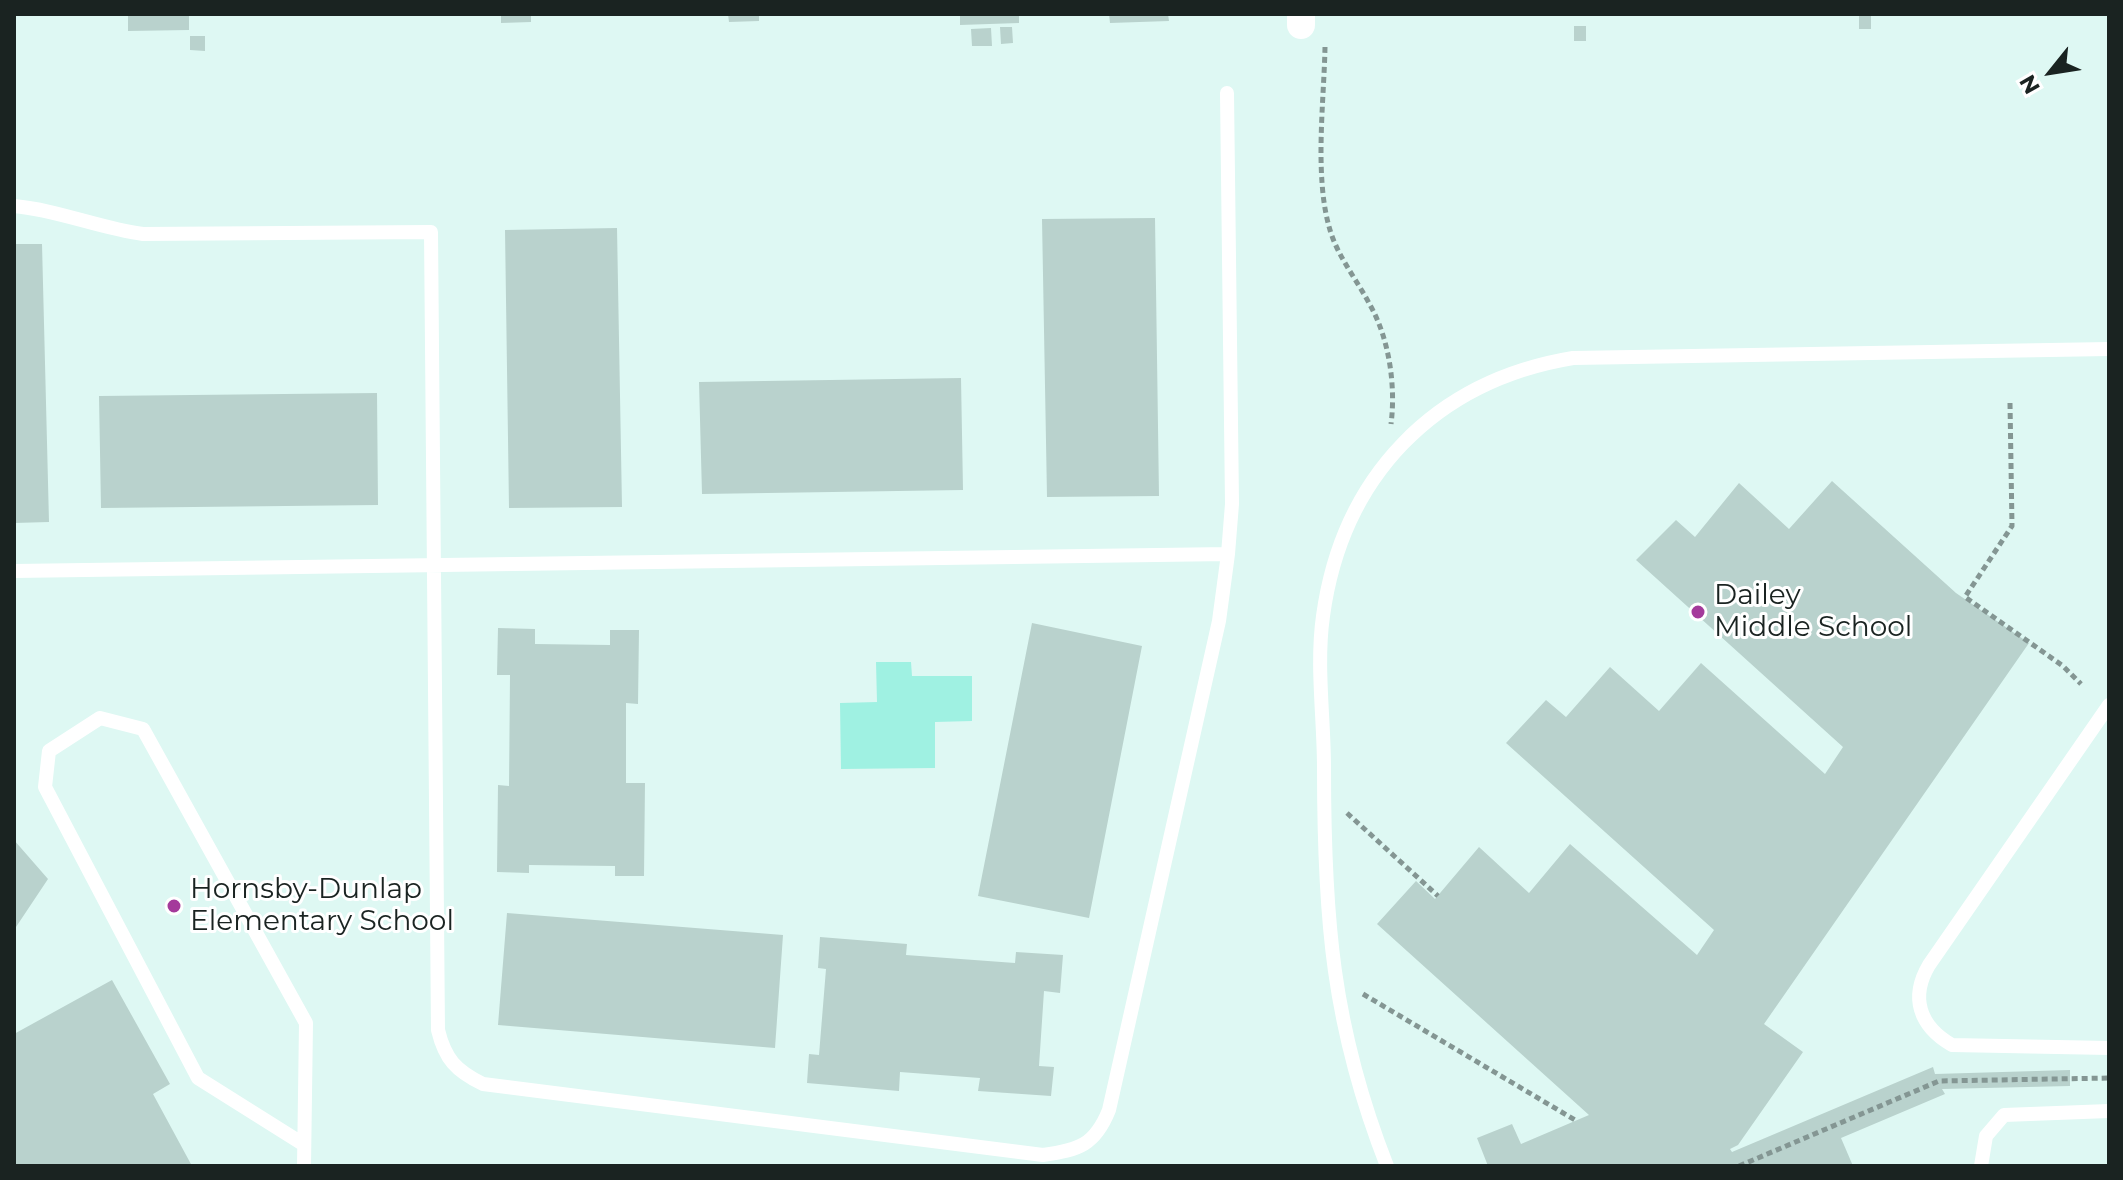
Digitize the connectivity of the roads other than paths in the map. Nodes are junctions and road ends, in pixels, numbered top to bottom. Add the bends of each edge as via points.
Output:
1 (1227, 93) dead end
2 (14, 206) edge
3 (2109, 349) edge
4 (1228, 554) junction
5 (436, 567) junction
6 (14, 571) edge
7 (2109, 705) edge
8 (2109, 1048) edge
9 (2109, 1111) edge
10 (303, 1144) junction
11 (304, 1166) edge
12 (1387, 1166) edge
13 (1981, 1166) edge

1 - 4 lane via 1232,504
2 - 5 lane via 143,234 431,232
3 - 12 lane via 1573,358 1523,368 1452,402 1407,437 1357,504 1344,532 1322,618 1326,905 1333,976 1353,1070
4 - 5 lane
4 - 5 lane via 1219,621 1109,1110 1100,1132 1085,1144 1043,1155 483,1084 453,1067 438,1030
5 - 6 lane
7 - 8 lane via 1929,965 1918,1001 1933,1032 1952,1045
9 - 13 lane via 2004,1115 1986,1136
10 - 10 lane via 306,1023 143,729 100,718 49,751 45,787 198,1078
10 - 11 lane

